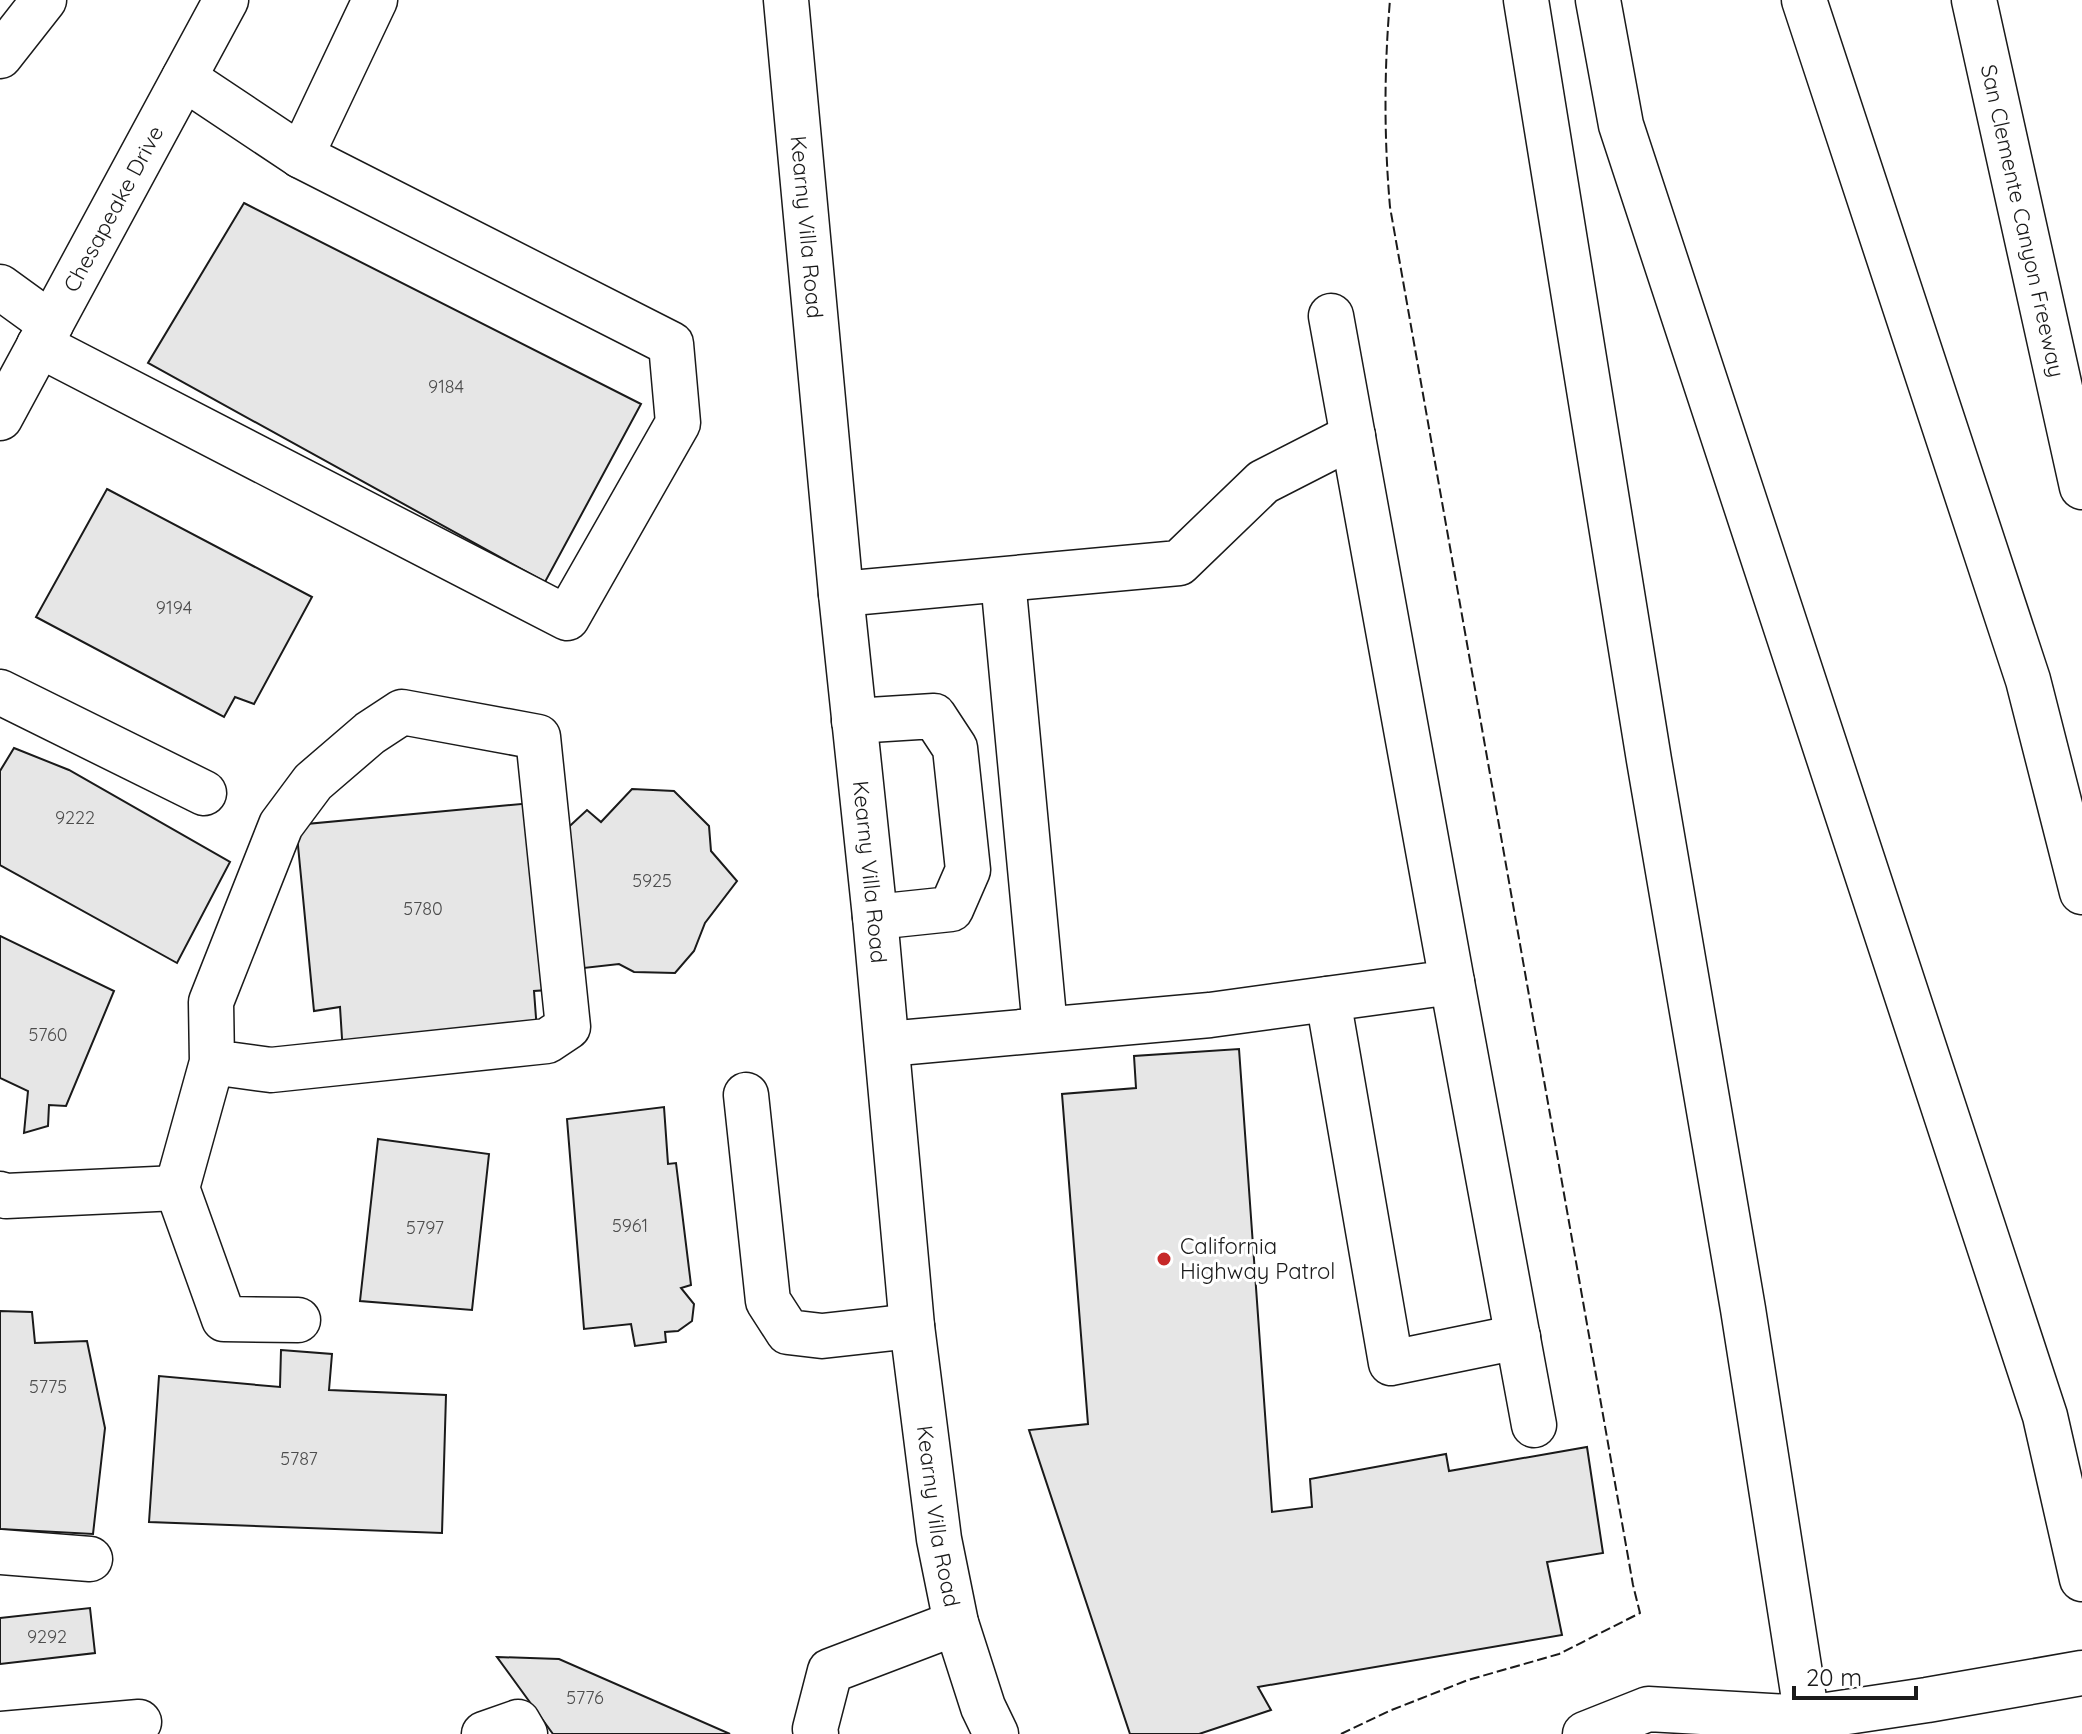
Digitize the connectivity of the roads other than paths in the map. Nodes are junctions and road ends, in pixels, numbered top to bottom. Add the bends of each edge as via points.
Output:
1 (44, 0) edge
2 (226, 0) edge
3 (375, 0) edge
4 (786, 0) edge
5 (1526, 0) edge
6 (1598, 0) edge
7 (1804, 0) edge
8 (1974, 0) edge
9 (0, 56) edge
10 (184, 78) junction
11 (301, 156) junction
12 (0, 287) edge
13 (1331, 316) dead end
14 (45, 335) junction
15 (0, 418) edge
16 (1353, 436) junction
17 (2082, 487) edge
18 (1003, 580) junction
19 (841, 594) junction
20 (0, 692) edge
21 (854, 721) junction
22 (204, 793) dead end
23 (2082, 892) edge
24 (875, 917) junction
25 (1452, 982) junction
26 (1328, 999) junction
27 (1045, 1028) junction
28 (887, 1044) junction
29 (212, 1062) junction
30 (746, 1095) dead end
31 (177, 1188) junction
32 (0, 1194) edge
33 (298, 1320) dead end
34 (912, 1326) junction
35 (1518, 1337) junction
36 (1534, 1425) dead end
37 (0, 1552) edge
38 (90, 1559) dead end
39 (2082, 1579) edge
40 (956, 1623) junction
41 (2082, 1673) edge
42 (139, 1722) dead end
43 (1802, 1729) edge
44 (0, 1734) edge
45 (484, 1734) edge
46 (525, 1734) edge
47 (816, 1734) edge
48 (996, 1734) edge
49 (1585, 1734) edge

1 - 9 main road
2 - 10 main road, Chesapeake Drive
3 - 11 main road
4 - 19 main road, Kearny Villa Road
5 - 43 main road via 1743,1309
6 - 39 main road via 1621,125 2045,1416
7 - 23 main road via 2028,680
8 - 17 main road, San Clemente Canyon Freeway
10 - 11 main road
10 - 14 main road, Chesapeake Drive
11 - 14 main road via 671,344 678,423 567,618
12 - 14 main road
13 - 16 main road
14 - 15 main road, Chesapeake Drive
16 - 18 main road via 1263,482 1179,563
16 - 25 main road
18 - 19 main road
18 - 27 main road
19 - 21 main road, Kearny Villa Road
20 - 22 main road
21 - 24 main road, Kearny Villa Road
21 - 24 main road via 934,716 955,748 967,854 968,870 951,909
24 - 28 main road, Kearny Villa Road
25 - 26 main road
25 - 35 main road
26 - 27 main road
26 - 35 main road via 1391,1363
27 - 28 main road
28 - 34 main road, Kearny Villa Road
29 - 29 main road via 271,1070 547,1041 568,1027 538,737 402,712 313,782 281,825 211,1002
29 - 31 main road
30 - 34 main road via 768,1301 788,1332 822,1336
31 - 32 main road
31 - 33 main road via 224,1319
34 - 40 main road, Kearny Villa Road via 939,1539
35 - 36 main road
37 - 38 main road
40 - 47 main road via 830,1671
40 - 48 main road, Kearny Villa Road
41 - 43 main road
42 - 44 main road
43 - 49 main road via 1648,1709
45 - 46 main road via 518,1722

